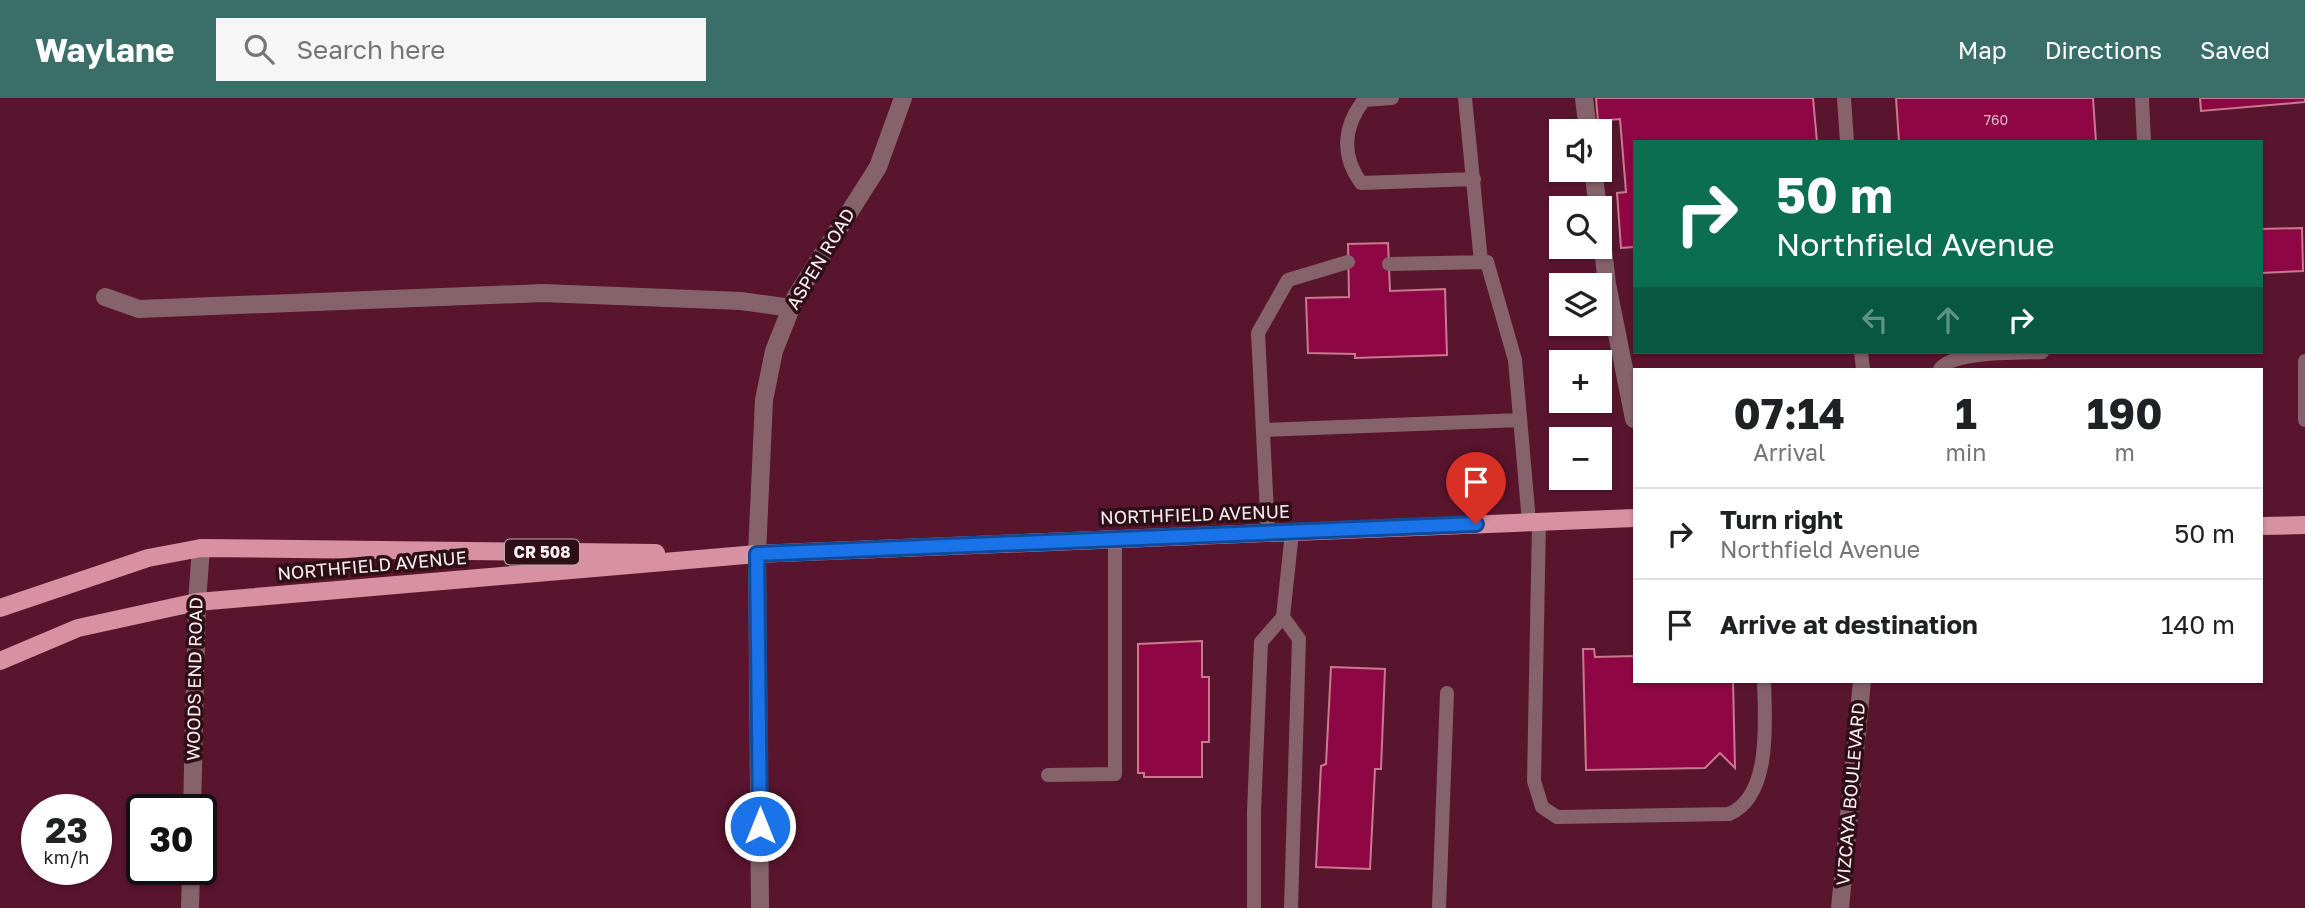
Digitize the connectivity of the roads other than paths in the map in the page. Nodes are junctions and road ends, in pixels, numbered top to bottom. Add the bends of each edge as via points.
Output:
1 (903, 98) edge
2 (1392, 98) edge
3 (1465, 98) edge
4 (1584, 98) edge
5 (1844, 98) edge
6 (2142, 98) edge
7 (1587, 119) edge
8 (1847, 140) edge
9 (2144, 140) edge
10 (1474, 179) junction
11 (1604, 259) edge
12 (1481, 261) junction
13 (1348, 262) dead end
14 (1389, 264) dead end
15 (105, 297) dead end
16 (791, 308) junction
17 (2011, 354) edge
18 (2305, 361) edge
19 (1941, 368) edge
20 (1633, 414) edge
21 (1520, 420) junction
22 (2305, 420) edge
23 (1263, 430) junction
24 (1633, 518) edge
25 (1534, 522) junction
26 (2305, 525) edge
27 (2263, 526) edge
28 (1292, 532) junction
29 (1268, 533) junction
30 (1115, 539) junction
31 (201, 548) junction
32 (757, 554) junction
33 (197, 602) junction
34 (0, 608) edge
35 (1283, 617) junction
36 (0, 662) edge
37 (1764, 683) edge
38 (1862, 683) edge
39 (1447, 692) dead end
40 (1048, 775) dead end
41 (192, 794) edge
42 (191, 885) edge
43 (190, 908) edge
44 (760, 908) edge
45 (1254, 908) edge
46 (1291, 908) edge
47 (1439, 908) edge
48 (1840, 908) edge

1 - 16 street, ASPEN ROAD via 877,167
2 - 10 lane via 1364,100 1351,117 1345,144 1350,167 1361,183
3 - 10 lane
4 - 7 street
5 - 8 lane
6 - 9 lane
10 - 12 lane
11 - 20 street
12 - 14 lane
12 - 21 lane via 1487,262 1515,360
13 - 23 lane via 1288,280 1258,333
15 - 16 street via 139,309 542,293 741,300
16 - 32 street, ASPEN ROAD via 774,351 764,400
17 - 19 lane via 1965,357
18 - 22 lane
21 - 23 lane
21 - 25 lane
23 - 29 lane
24 - 25 main road, NORTHFIELD AVENUE / CR 508
25 - 28 main road, NORTHFIELD AVENUE / CR 508
25 - 37 lane via 1534,781 1542,807 1557,817 1729,814 1740,809 1753,794 1765,745
26 - 27 main road
28 - 29 main road, NORTHFIELD AVENUE / CR 508
28 - 35 lane
29 - 30 main road, NORTHFIELD AVENUE / CR 508
30 - 32 main road, NORTHFIELD AVENUE / CR 508
30 - 40 lane via 1115,774
31 - 32 main road, NORTHFIELD AVENUE / CR 508
31 - 33 street, WOODS END ROAD
31 - 34 main road, NORTHFIELD AVENUE / CR 508 via 148,558
32 - 33 main road, NORTHFIELD AVENUE / CR 508
32 - 44 street, ASPEN ROAD
33 - 36 main road, NORTHFIELD AVENUE / CR 508 via 78,628
33 - 41 street, WOODS END ROAD
35 - 45 lane via 1261,642
35 - 46 lane via 1299,639
38 - 48 street, VIZCAYA BOULEVARD
39 - 47 lane
42 - 43 street

